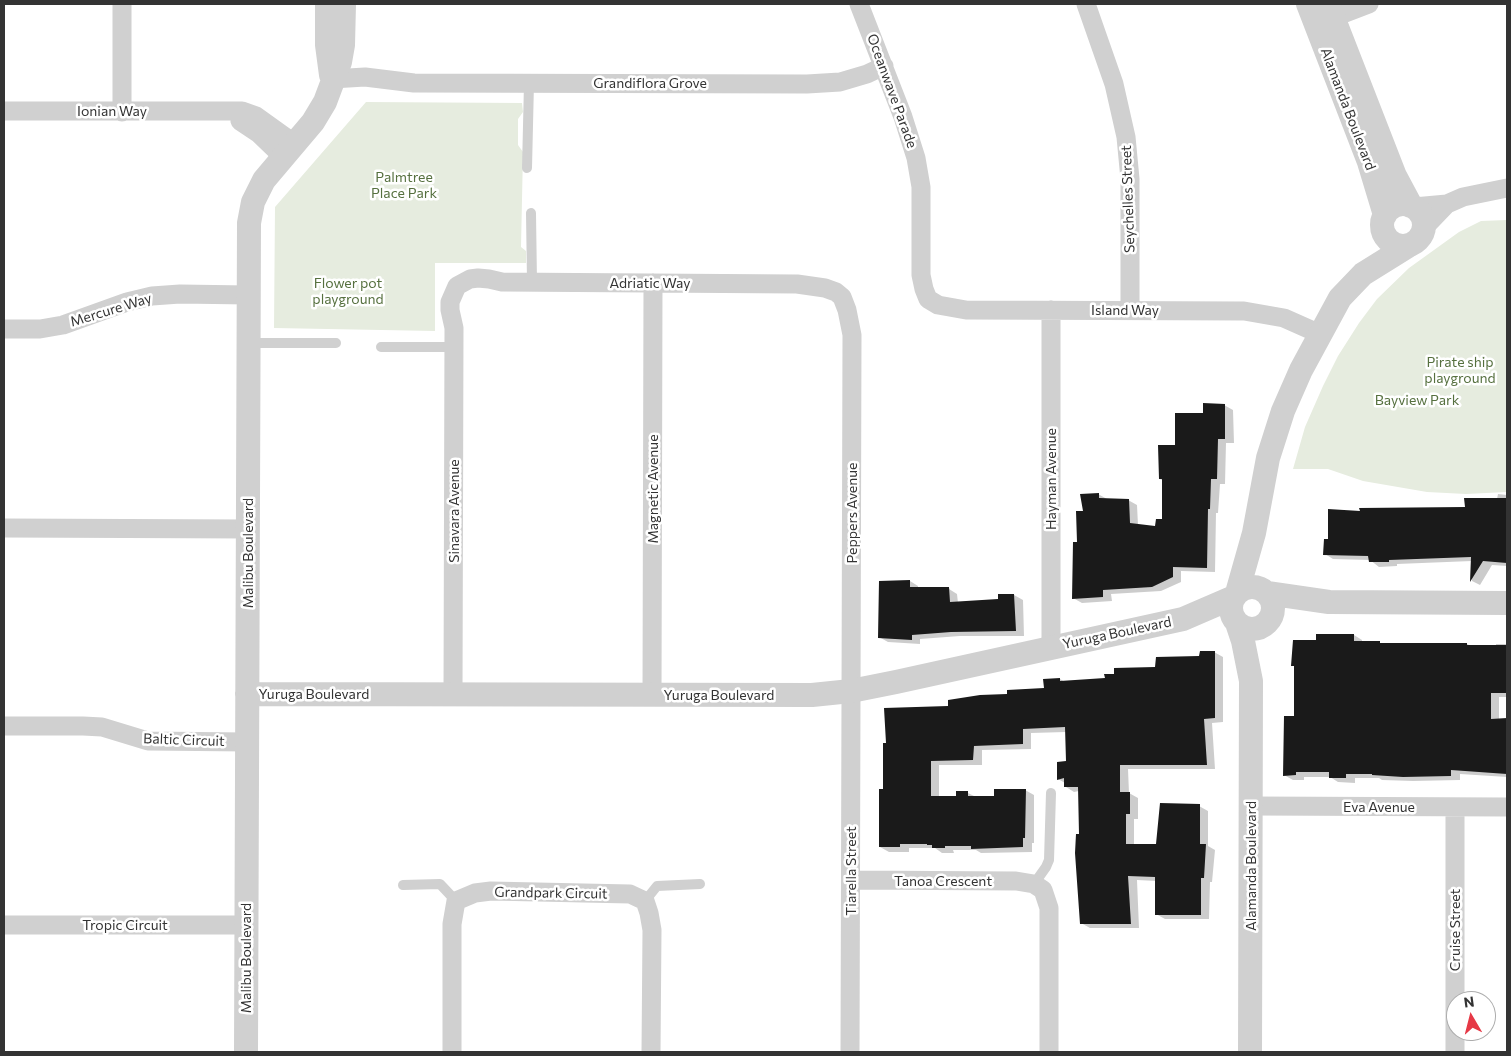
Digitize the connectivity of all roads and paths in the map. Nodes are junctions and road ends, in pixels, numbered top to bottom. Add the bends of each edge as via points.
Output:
1 (122, 4) edge
2 (327, 4) edge
3 (344, 4) edge
4 (859, 4) edge
5 (1086, 4) edge
6 (1369, 4) edge
7 (1321, 13) edge
8 (884, 66) junction
9 (332, 80) junction
10 (529, 83) junction
11 (4, 111) edge
12 (122, 112) junction
13 (289, 150) junction
14 (527, 168) dead end
15 (1507, 188) edge
16 (531, 213) dead end
17 (1416, 213) junction
18 (1383, 220) junction
19 (1408, 246) junction
20 (1363, 274) junction
21 (532, 282) junction
22 (653, 283) junction
23 (463, 289) joint
24 (846, 292) joint
25 (248, 295) junction
26 (928, 299) joint
27 (1051, 310) junction
28 (1130, 310) junction
29 (4, 329) edge
30 (1320, 334) junction
31 (248, 343) junction
32 (336, 343) dead end
33 (381, 347) dead end
34 (454, 347) junction
35 (4, 528) edge
36 (248, 529) junction
37 (1254, 533) junction
38 (1266, 592) junction
39 (1235, 595) junction
40 (1329, 602) junction
41 (1507, 603) edge
42 (1183, 619) junction
43 (1269, 621) junction
44 (1236, 622) junction
45 (1050, 648) junction
46 (1251, 680) junction
47 (852, 691) junction
48 (247, 694) junction
49 (453, 694) junction
50 (652, 695) junction
51 (4, 726) edge
52 (247, 742) junction
53 (1050, 793) dead end
54 (1251, 806) junction
55 (1455, 807) junction
56 (1507, 807) edge
57 (850, 880) junction
58 (700, 884) dead end
59 (1034, 884) junction
60 (403, 885) dead end
61 (456, 901) junction
62 (645, 901) junction
63 (4, 925) edge
64 (246, 925) junction
65 (246, 1052) edge
66 (452, 1052) edge
67 (651, 1052) edge
68 (850, 1052) edge
69 (1049, 1052) edge
70 (1250, 1052) edge
71 (1454, 1052) edge

1 - 12 street
2 - 9 street, Malibu Boulevard via 327,45
3 - 9 street, Malibu Boulevard via 343,45
4 - 8 street, Oceanwave Parade
5 - 28 street, Seychelles Street via 1114,84 1126,137 1130,179
6 - 7 street
7 - 17 street, Alamanda Boulevard via 1394,176
7 - 18 street, Alamanda Boulevard via 1370,162
8 - 10 street, Grandiflora Grove via 840,82 807,84
8 - 26 street, Oceanwave Parade via 918,166 921,275
9 - 10 street, Grandiflora Grove via 348,87 365,89 414,83
9 - 13 street, Malibu Boulevard via 320,111
10 - 14 lane
11 - 12 street, Ionian Way
12 - 13 street, Ionian Way via 221,112
13 - 25 street, Malibu Boulevard via 264,180 253,202 248,234
15 - 17 street via 1463,197
16 - 21 lane
17 - 18 street via 1399,205
17 - 19 street via 1419,240
18 - 19 street via 1385,237 1402,247
18 - 20 street
19 - 20 street
20 - 30 street via 1340,298
21 - 22 street, Adriatic Way
21 - 23 street, Adriatic Way via 478,278 470,279
22 - 24 street, Adriatic Way via 797,284
22 - 50 street, Magnetic Avenue
23 - 34 street, Sinavara Avenue via 450,302
24 - 47 street, Peppers Avenue via 852,335
25 - 29 street, Mercure Way via 152,296 63,325
25 - 31 street, Malibu Boulevard
26 - 27 street, Island Way via 938,305 966,310
27 - 28 street, Island Way
27 - 45 street, Hayman Avenue
28 - 30 street, Island Way via 1244,311 1284,318
30 - 37 street via 1292,389 1274,436
31 - 32 lane
31 - 36 street, Malibu Boulevard
33 - 34 lane
34 - 49 street, Sinavara Avenue
35 - 36 street
36 - 48 street, Malibu Boulevard
37 - 38 street
37 - 39 street
38 - 39 street via 1248,587
38 - 40 street
38 - 43 street via 1274,606
39 - 42 street, Yuruga Boulevard
39 - 44 street via 1231,610
40 - 41 street
40 - 43 street
42 - 44 street, Yuruga Boulevard
42 - 45 street, Yuruga Boulevard
43 - 44 street via 1255,629
43 - 46 street, Alamanda Boulevard
44 - 46 street, Alamanda Boulevard
45 - 47 street, Yuruga Boulevard
46 - 54 street, Alamanda Boulevard
47 - 50 street, Yuruga Boulevard via 807,695
47 - 57 street, Tiarella Street
48 - 49 street, Yuruga Boulevard
48 - 52 street, Malibu Boulevard
49 - 50 street, Yuruga Boulevard
51 - 52 street, Baltic Circuit via 89,726 148,741
52 - 64 street, Malibu Boulevard
53 - 59 lane via 1049,860
54 - 55 street, Eva Avenue
54 - 70 street, Alamanda Boulevard
55 - 56 street, Eva Avenue
55 - 71 street, Cruise Street
57 - 59 street, Tanoa Crescent via 1016,881
57 - 68 street, Tiarella Street
58 - 62 lane via 657,886
59 - 69 street via 1043,890 1049,908
60 - 61 lane via 440,884
61 - 62 street, Grandpark Circuit via 491,891 630,894
61 - 66 street via 452,924
62 - 67 street via 652,930
63 - 64 street, Tropic Circuit
64 - 65 street, Malibu Boulevard

